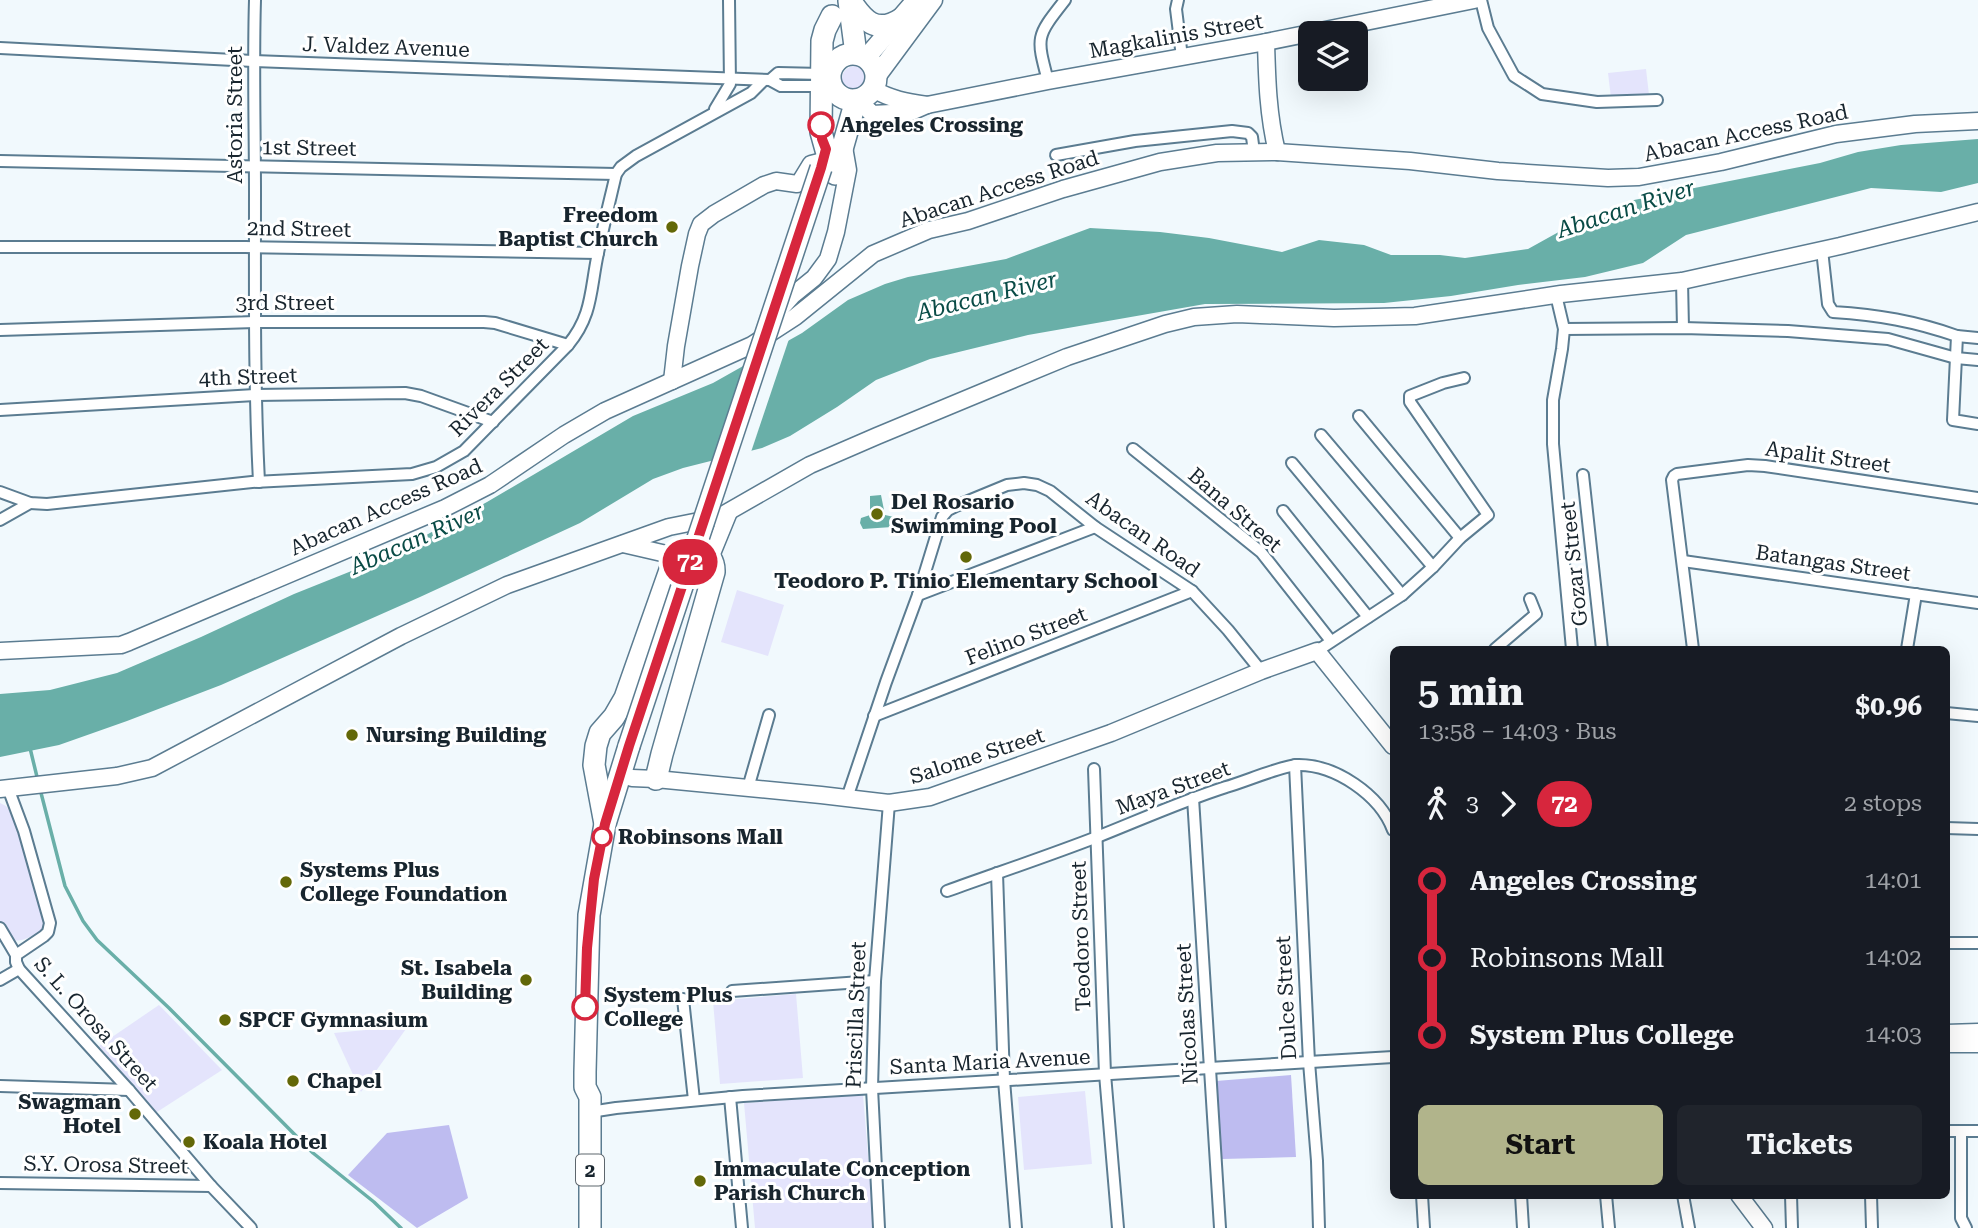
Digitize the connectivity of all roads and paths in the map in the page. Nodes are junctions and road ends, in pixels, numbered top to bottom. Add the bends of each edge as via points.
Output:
1 (255, 0) edge
2 (729, 0) edge
3 (849, 0) edge
4 (916, 0) edge
5 (933, 0) edge
6 (1065, 0) edge
7 (1178, 0) edge
8 (1474, 0) edge
9 (1481, 0) edge
10 (1430, 4) edge
11 (833, 8) edge
12 (901, 19) junction
13 (1266, 42) junction
14 (0, 48) edge
15 (861, 56) junction
16 (1182, 57) junction
17 (253, 61) junction
18 (730, 78) junction
19 (767, 80) junction
20 (1048, 80) junction
21 (847, 86) junction
22 (1657, 100) dead end
23 (714, 112) junction
24 (1978, 121) edge
25 (1254, 152) junction
26 (1277, 152) junction
27 (1056, 155) dead end
28 (830, 159) junction
29 (0, 162) edge
30 (255, 166) junction
31 (616, 174) junction
32 (1978, 212) edge
33 (0, 247) edge
34 (255, 247) junction
35 (1822, 250) junction
36 (598, 253) junction
37 (1682, 281) junction
38 (1556, 295) junction
39 (789, 299) junction
40 (795, 317) junction
41 (255, 322) junction
42 (1683, 328) junction
43 (0, 330) edge
44 (1564, 330) junction
45 (1957, 336) junction
46 (1978, 338) edge
47 (568, 345) junction
48 (752, 345) junction
49 (1956, 358) junction
50 (1978, 359) edge
51 (1464, 378) dead end
52 (672, 381) junction
53 (255, 395) junction
54 (0, 410) edge
55 (1359, 416) dead end
56 (493, 422) junction
57 (1978, 424) edge
58 (1321, 435) dead end
59 (1133, 449) dead end
60 (1292, 463) dead end
61 (1583, 475) dead end
62 (258, 482) junction
63 (0, 492) edge
64 (1978, 498) edge
65 (30, 503) junction
66 (1283, 511) dead end
67 (729, 512) junction
68 (0, 520) edge
69 (1095, 527) junction
70 (1460, 538) junction
71 (623, 544) junction
72 (676, 556) junction
73 (711, 556) junction
74 (1683, 561) junction
75 (1433, 567) junction
76 (1192, 591) junction
77 (1402, 594) junction
78 (1916, 594) junction
79 (918, 595) junction
80 (1530, 599) dead end
81 (1978, 603) edge
82 (1368, 617) junction
83 (1331, 641) junction
84 (1499, 646) edge
85 (1572, 646) edge
86 (1602, 646) edge
87 (1693, 646) edge
88 (1907, 646) edge
89 (0, 651) edge
90 (1317, 651) junction
91 (1261, 671) junction
92 (1950, 713) edge
93 (769, 715) dead end
94 (874, 716) junction
95 (1978, 716) edge
96 (1390, 741) edge
97 (596, 746) junction
98 (638, 757) junction
99 (1295, 765) junction
100 (1094, 769) dead end
101 (656, 779) joint
102 (10, 788) edge
103 (748, 788) junction
104 (846, 798) junction
105 (1193, 798) junction
106 (889, 803) junction
107 (1390, 822) edge
108 (605, 824) junction
109 (1950, 828) edge
110 (1978, 829) edge
111 (1097, 837) junction
112 (997, 873) junction
113 (947, 891) dead end
114 (0, 928) edge
115 (1950, 943) edge
116 (1978, 943) edge
117 (16, 955) junction
118 (19, 969) junction
119 (0, 980) edge
120 (875, 981) junction
121 (732, 991) dead end
122 (683, 999) dead end
123 (1978, 1032) edge
124 (1950, 1033) edge
125 (1950, 1044) edge
126 (1978, 1044) edge
127 (1390, 1057) edge
128 (1309, 1062) junction
129 (1210, 1068) junction
130 (1105, 1074) junction
131 (1004, 1080) junction
132 (0, 1086) edge
133 (873, 1088) junction
134 (129, 1090) junction
135 (730, 1097) junction
136 (694, 1100) junction
137 (590, 1105) junction
138 (1950, 1131) edge
139 (1961, 1131) junction
140 (1978, 1131) edge
141 (0, 1183) edge
142 (211, 1186) junction
143 (1422, 1199) edge
144 (1521, 1199) edge
145 (1606, 1199) edge
146 (1684, 1199) edge
147 (1742, 1199) edge
148 (1791, 1199) edge
149 (1871, 1199) edge
150 (251, 1228) edge
151 (590, 1228) edge
152 (742, 1228) edge
153 (879, 1228) edge
154 (1016, 1228) edge
155 (1118, 1228) edge
156 (1220, 1228) edge
157 (1319, 1228) edge
158 (1424, 1228) edge
159 (1522, 1228) edge
160 (1609, 1228) edge
161 (1689, 1228) edge
162 (1764, 1228) edge
163 (1792, 1228) edge
164 (1872, 1228) edge
165 (1966, 1228) edge

1 - 17 street, Astoria Street
2 - 18 street
3 - 12 highway via 875,25
3 - 15 highway
4 - 12 main road
5 - 21 main road
6 - 20 street via 1041,33 1039,46
7 - 16 street
8 - 10 street, Magkalinis Street
9 - 22 street via 1488,28 1514,76 1542,94 1597,102
10 - 13 street, Magkalinis Street
11 - 21 highway, 2
12 - 15 main road
13 - 16 street, Magkalinis Street
13 - 26 street
14 - 17 street, J. Valdez Avenue
15 - 21 highway via 842,56
15 - 21 highway via 874,66
16 - 20 street, Magkalinis Street
17 - 18 street, J. Valdez Avenue
17 - 30 street, Astoria Street
18 - 19 street, J. Valdez Avenue
18 - 23 street
19 - 21 street, J. Valdez Avenue via 778,74
19 - 23 street
20 - 21 street, Magkalinis Street via 911,112 872,114
21 - 28 highway, 2
23 - 31 street via 636,156
24 - 26 street, Abacan Access Road via 1836,134 1721,162 1608,178
25 - 26 street, Abacan Access Road
25 - 27 street via 1248,133 1232,131
25 - 40 street, Abacan Access Road via 1160,162 929,230 873,254
28 - 39 street via 848,170 832,249 814,278
28 - 52 street via 808,166 797,184 776,181 764,185 701,224 685,290
28 - 98 highway, 2, bridge
29 - 30 street, 1st Street
30 - 31 street, 1st Street
30 - 34 street, Astoria Street
31 - 36 street, Rivera Street
32 - 35 street
33 - 34 street, 2nd Street
34 - 36 street, 2nd Street
34 - 41 street, Astoria Street
35 - 37 street
35 - 45 street via 1828,304 1833,312 1890,317
36 - 47 street, Rivera Street via 588,312
37 - 38 street
37 - 42 street
38 - 44 street
38 - 67 street via 1415,316 1237,314 1180,320 982,391 810,465
39 - 40 street
39 - 48 street
40 - 48 street, Abacan Access Road
41 - 43 street, 3rd Street
41 - 47 street, 3rd Street via 484,322
41 - 53 street, Astoria Street
42 - 44 street
42 - 49 street via 1888,339
44 - 85 street via 1553,400 1553,444
45 - 46 street
45 - 49 street
47 - 56 street, Rivera Street
48 - 52 street, Abacan Access Road
49 - 50 street
49 - 57 street via 1952,421
51 - 70 street via 1410,398 1424,425 1489,513
52 - 89 street, Abacan Access Road via 598,415 490,485 444,508 129,642
53 - 54 street, 4th Street
53 - 56 street, 4th Street via 413,394
53 - 62 street, Astoria Street
55 - 70 street
56 - 62 street, Rivera Street via 443,465 412,474
58 - 75 street
59 - 83 street, Bana Street via 1261,552
60 - 77 street
61 - 86 street, Gozar Street
62 - 65 street, Rivera Street
63 - 65 street, Rivera Street
64 - 74 street, Apalit Street via 1765,466 1677,474 1672,480
65 - 68 street
66 - 82 street
67 - 71 street
67 - 73 street
69 - 76 street, Abacan Road
69 - 79 street
69 - 79 street, Abacan Road via 1050,491 1024,483 1007,485 956,506 942,517
70 - 75 street
71 - 72 street
71 - 102 street via 471,602 152,768
72 - 73 highway via 688,547
72 - 97 highway via 625,698 602,729
73 - 98 highway via 713,578
74 - 78 street, Batangas Street
74 - 87 street
75 - 77 street
76 - 91 street, Abacan Road
76 - 94 street, Felino Street
77 - 82 street
78 - 81 street, Batangas Street
78 - 88 street
79 - 94 street, Abacan Road
80 - 84 street via 1536,614
82 - 83 street
83 - 90 street
90 - 91 street, Salome Street
90 - 96 street
91 - 106 street, Salome Street via 1111,733 963,786
92 - 95 street
93 - 103 street
94 - 104 street, Abacan Road
97 - 98 highway via 598,761 604,765
97 - 108 highway via 594,773
98 - 101 highway
98 - 108 highway, 2
98 - 137 highway, 2 via 610,849 598,916 595,1088
99 - 105 street, Maya Street
99 - 107 street, Maya Street via 1318,766 1336,774 1375,802
99 - 128 street, Dulce Street
100 - 111 street, Teodoro Street
101 - 103 street, Salome Street
102 - 117 street, S. L. Orosa Street via 50,923 44,936
103 - 104 street, Salome Street
104 - 106 street, Salome Street
105 - 111 street, Maya Street
105 - 129 street, Nicolas Street
106 - 120 street, Priscilla Street
108 - 137 highway, 2 via 587,948 584,1072
109 - 110 street
111 - 112 street, Maya Street
111 - 130 street, Teodoro Street
112 - 113 street, Maya Street
112 - 131 street
114 - 117 street
115 - 116 street
117 - 118 street, S. L. Orosa Street
118 - 119 street
118 - 134 street, S. L. Orosa Street
120 - 121 street
120 - 133 street, Priscilla Street
122 - 136 street
123 - 124 street
125 - 126 street
127 - 128 street, Santa Maria Avenue
128 - 129 street, Santa Maria Avenue
128 - 157 street, Dulce Street
129 - 130 street, Santa Maria Avenue
129 - 156 street, Nicolas Street
130 - 131 street, Santa Maria Avenue
130 - 155 street, Teodoro Street
131 - 133 street, Santa Maria Avenue
131 - 154 street
132 - 134 street
133 - 135 street, Santa Maria Avenue
133 - 153 street, Priscilla Street
134 - 142 street, S. L. Orosa Street
135 - 136 street, Santa Maria Avenue
135 - 152 street
136 - 137 street, Santa Maria Avenue
137 - 151 highway, 2
138 - 139 street
139 - 140 street
139 - 165 street via 1961,1218
141 - 142 street, S.Y. Orosa Street
142 - 150 street, S. L. Orosa Street
143 - 158 street
144 - 159 street
145 - 160 street
146 - 161 street
147 - 162 street
148 - 163 street
149 - 164 street

